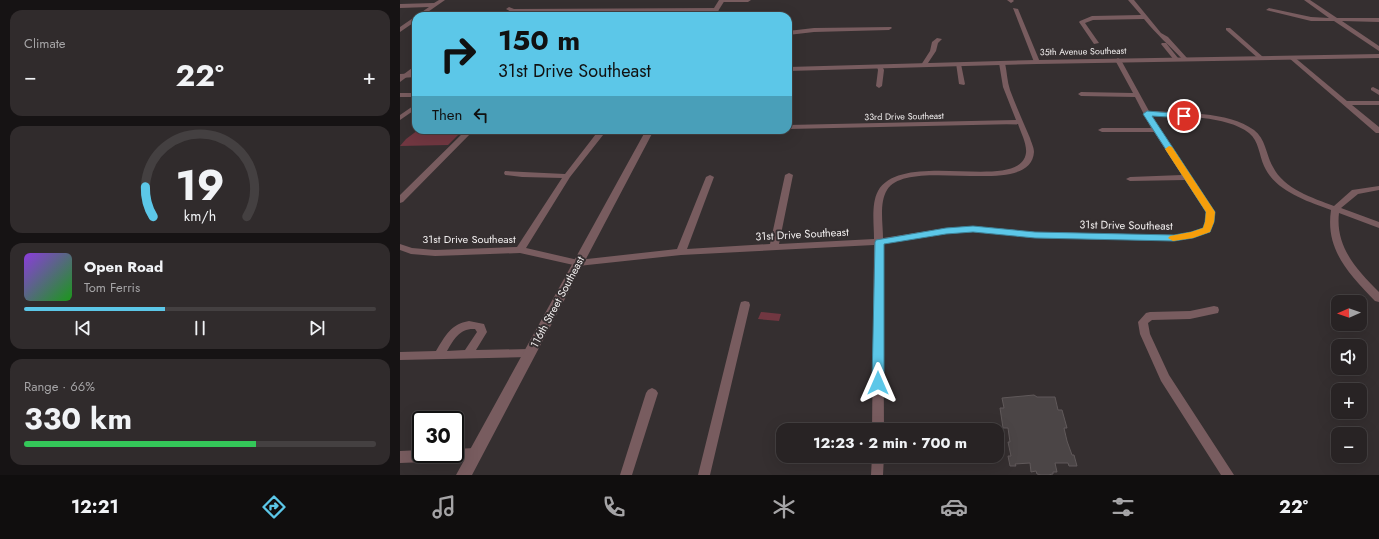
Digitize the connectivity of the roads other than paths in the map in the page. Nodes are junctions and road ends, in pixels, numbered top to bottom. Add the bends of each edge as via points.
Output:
1 (442, 0) edge
2 (722, 0) edge
3 (748, 0) edge
4 (1131, 0) edge
5 (1307, 0) edge
6 (400, 6) edge
7 (434, 6) junction
8 (509, 9) dead end
9 (1015, 9) dead end
10 (1269, 10) dead end
11 (425, 12) edge
12 (513, 12) edge
13 (715, 12) edge
14 (1145, 17) junction
15 (1334, 19) junction
16 (1379, 20) edge
17 (412, 21) edge
18 (889, 28) dead end
19 (1228, 28) dead end
20 (400, 30) edge
21 (792, 32) edge
22 (1159, 34) junction
23 (939, 39) dead end
24 (1096, 42) dead end
25 (1379, 49) edge
26 (1379, 56) edge
27 (1292, 57) junction
28 (1261, 58) junction
29 (1176, 59) junction
30 (1185, 59) junction
31 (1118, 60) junction
32 (1037, 62) junction
33 (1002, 63) junction
34 (958, 64) junction
35 (924, 65) junction
36 (880, 66) junction
37 (792, 68) edge
38 (412, 70) edge
39 (412, 76) edge
40 (402, 77) edge
41 (962, 84) dead end
42 (880, 86) dead end
43 (1373, 88) dead end
44 (1379, 93) edge
45 (1082, 94) dead end
46 (400, 95) edge
47 (1136, 95) junction
48 (412, 96) edge
49 (1347, 103) junction
50 (1379, 103) edge
51 (412, 109) edge
52 (1147, 114) junction
53 (400, 118) edge
54 (1021, 122) junction
55 (792, 127) edge
56 (1102, 130) dead end
57 (1156, 130) junction
58 (1379, 131) edge
59 (466, 134) edge
60 (600, 134) edge
61 (648, 134) edge
62 (508, 173) dead end
63 (790, 175) dead end
64 (567, 176) junction
65 (710, 177) dead end
66 (1188, 177) junction
67 (1130, 179) dead end
68 (1379, 188) edge
69 (403, 193) edge
70 (400, 200) edge
71 (1335, 209) junction
72 (1379, 224) edge
73 (879, 242) junction
74 (400, 247) edge
75 (774, 247) junction
76 (520, 250) junction
77 (681, 252) junction
78 (578, 263) junction
79 (1379, 298) edge
80 (745, 305) dead end
81 (1214, 310) dead end
82 (529, 353) junction
83 (468, 354) junction
84 (439, 355) junction
85 (400, 356) edge
86 (652, 393) dead end
87 (878, 423) edge
88 (475, 454) junction
89 (400, 457) edge
90 (878, 463) edge
91 (464, 475) edge
92 (626, 475) edge
93 (704, 475) edge
94 (877, 475) edge
95 (1228, 475) edge

1 - 7 street
2 - 3 street
2 - 13 street
4 - 14 street
5 - 15 street
6 - 7 street
7 - 11 street
8 - 12 street
9 - 32 street
10 - 15 street via 1302,18
14 - 22 street
14 - 24 street via 1092,18 1082,22
15 - 16 street
15 - 25 street
17 - 20 street
18 - 21 street
19 - 28 street
22 - 29 street
22 - 30 street
23 - 35 street
26 - 27 street, 35th Avenue Southeast
27 - 28 street, 35th Avenue Southeast
27 - 49 street
28 - 30 street, 35th Avenue Southeast
29 - 30 street, 35th Avenue Southeast
29 - 31 street, 35th Avenue Southeast
31 - 32 street, 35th Avenue Southeast
31 - 47 street
32 - 33 street, 35th Avenue Southeast
33 - 34 street, 35th Avenue Southeast
33 - 54 street via 1006,88
34 - 35 street, 35th Avenue Southeast
34 - 41 street
35 - 36 street, 35th Avenue Southeast
36 - 37 street, 35th Avenue Southeast
36 - 42 street
38 - 40 street
39 - 40 street
43 - 44 street
45 - 47 street
46 - 48 street
47 - 52 street
49 - 50 street
49 - 58 street
51 - 53 street
52 - 57 street
52 - 71 street via 1227,120 1252,132 1270,170 1280,181 1298,194
54 - 55 street, 33rd Drive Southeast
54 - 73 street via 1031,151 1029,160 1022,166 1006,172 988,174 922,174 892,180 883,188 879,199
56 - 57 street
57 - 66 street
59 - 69 street
60 - 64 street
61 - 78 street, 116th Street Southeast
62 - 64 street via 522,176
63 - 75 street
64 - 76 street
65 - 77 street
66 - 67 street
66 - 73 street, 31st Drive Southeast via 1210,212 1207,230 1193,235 1174,238 1035,235 973,229
68 - 71 street via 1355,192
69 - 70 street
71 - 72 street
71 - 79 street via 1332,219 1333,233 1343,258
73 - 75 street, 31st Drive Southeast
73 - 87 street
74 - 76 street, 31st Drive Southeast via 411,251 435,253
75 - 77 street, 31st Drive Southeast
76 - 78 street, 31st Drive Southeast
77 - 78 street, 31st Drive Southeast
78 - 82 street, 116th Street Southeast
80 - 93 street
81 - 95 street via 1190,315 1150,316 1142,322 1165,378
82 - 83 street
82 - 88 street, 116th Street Southeast
83 - 84 street
83 - 84 street via 482,332 478,326 456,330
84 - 85 street
86 - 92 street
88 - 89 street
88 - 91 street, 116th Street Southeast
90 - 94 street

